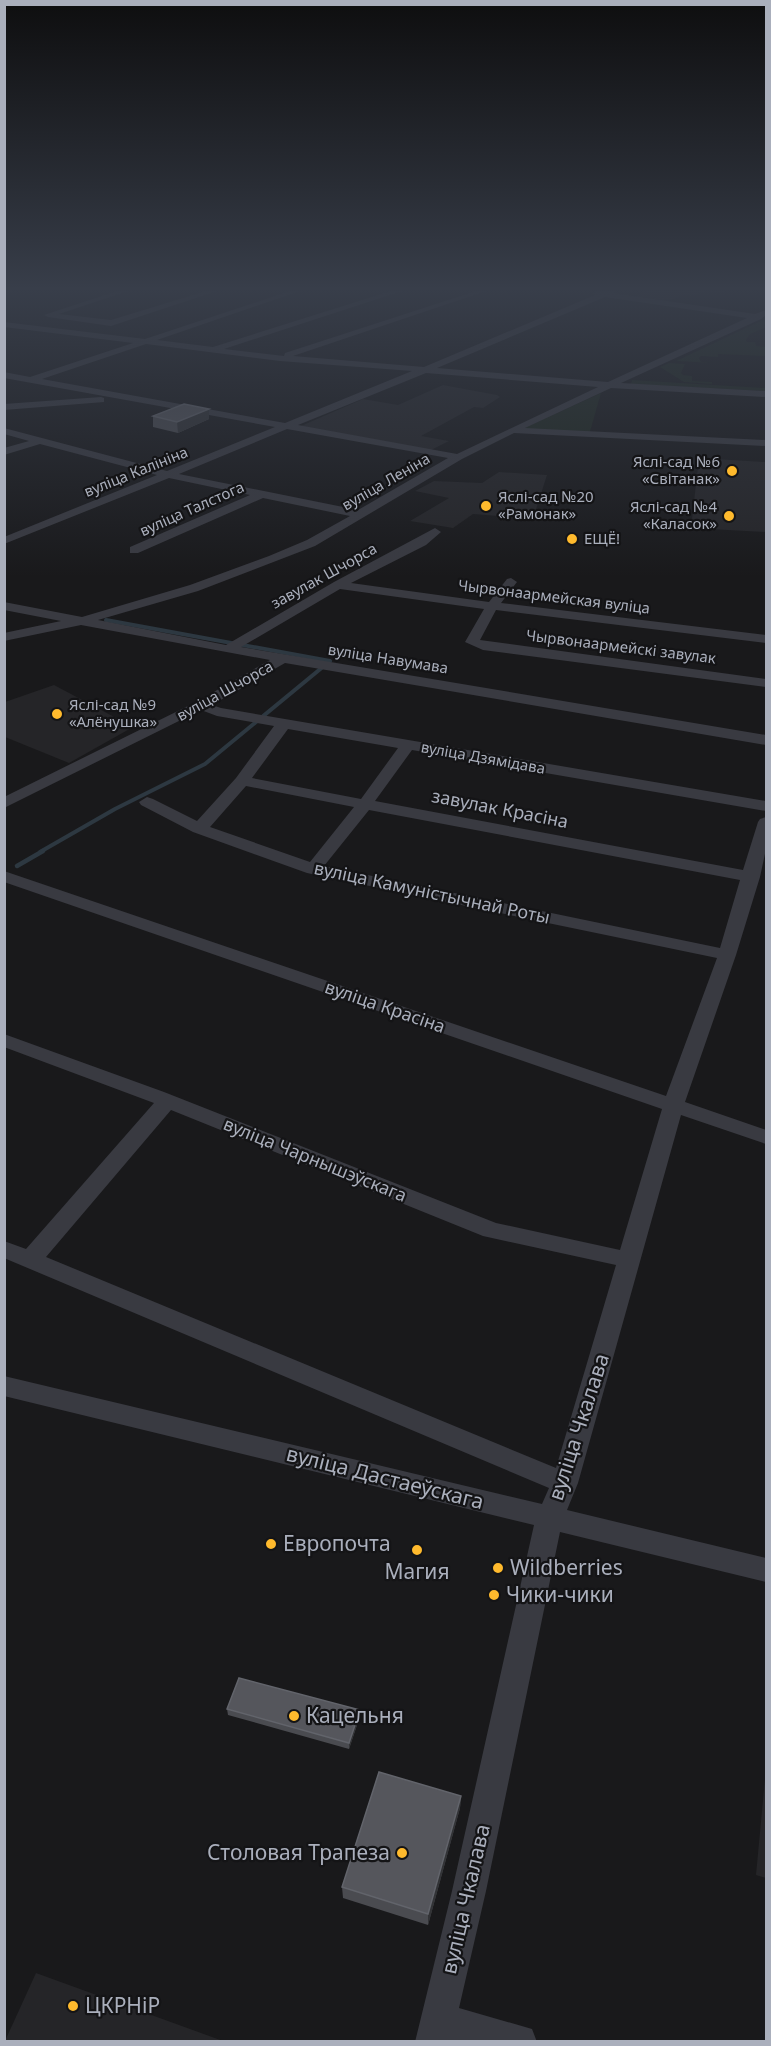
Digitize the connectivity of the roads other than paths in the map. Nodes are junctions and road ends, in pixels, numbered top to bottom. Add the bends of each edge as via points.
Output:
1 (64, 386) edge
2 (384, 386) edge
3 (610, 386) edge
4 (638, 386) edge
5 (766, 394) edge
6 (118, 397) junction
7 (4, 406) edge
8 (286, 427) junction
9 (512, 430) junction
10 (4, 432) edge
11 (41, 440) junction
12 (766, 443) edge
13 (4, 453) edge
14 (458, 458) junction
15 (171, 474) junction
16 (300, 488) dead end
17 (262, 495) junction
18 (281, 497) junction
19 (359, 514) junction
20 (435, 532) dead end
21 (4, 541) edge
22 (134, 550) dead end
23 (511, 582) dead end
24 (338, 585) junction
25 (4, 606) edge
26 (492, 606) junction
27 (84, 620) junction
28 (4, 636) edge
29 (766, 639) edge
30 (228, 649) junction
31 (284, 658) junction
32 (766, 683) edge
33 (201, 705) junction
34 (284, 723) junction
35 (766, 740) edge
36 (408, 745) junction
37 (242, 781) junction
38 (147, 802) dead end
39 (4, 803) edge
40 (366, 803) junction
41 (766, 806) edge
42 (766, 822) edge
43 (198, 829) junction
44 (313, 869) junction
45 (4, 876) edge
46 (751, 877) junction
47 (727, 955) junction
48 (4, 1040) edge
49 (167, 1101) junction
50 (673, 1106) junction
51 (766, 1137) edge
52 (4, 1249) edge
53 (31, 1259) junction
54 (630, 1260) junction
55 (4, 1386) edge
56 (565, 1483) junction
57 (549, 1519) junction
58 (766, 1570) edge
59 (436, 2031) edge
60 (519, 2042) edge

1 - 6 street
2 - 8 street, вуліца Калініна
3 - 9 street, вуліца Леніна
4 - 5 street
6 - 7 street
6 - 8 street
8 - 14 street
8 - 15 street, вуліца Калініна
9 - 12 street
9 - 14 street, вуліца Леніна
10 - 11 street
11 - 13 street
11 - 15 street
14 - 19 street, вуліца Леніна
15 - 17 street
15 - 21 street, вуліца Калініна
16 - 18 street
17 - 18 street
17 - 22 street, вуліца Талстога
18 - 19 street
19 - 27 street, вуліца Леніна via 311,543 273,559 194,588
20 - 24 street, завулак Шчорса
23 - 26 street
24 - 26 street, Чырвонаармейская вуліца
24 - 30 street, завулак Шчорса
25 - 27 street, вуліца Навумава
26 - 29 street, Чырвонаармейская вуліца
26 - 32 street, Чырвонаармейскі завулак via 472,642
27 - 28 street, вуліца Леніна
27 - 30 street, вуліца Навумава
30 - 31 street, вуліца Навумава
31 - 33 street, вуліца Шчорса
31 - 35 street, вуліца Навумава
33 - 34 street, вуліца Дзямідава via 217,712
33 - 39 street, вуліца Шчорса
34 - 36 street, вуліца Дзямідава
34 - 37 street
36 - 40 street
36 - 41 street, вуліца Дзямідава
37 - 40 street, завулак Красіна
37 - 43 street
38 - 43 street, вуліца Камуністычнай Роты
40 - 44 street
40 - 46 street, завулак Красіна
42 - 46 street, вуліца Чкалава
43 - 44 street, вуліца Камуністычнай Роты
44 - 47 street, вуліца Камуністычнай Роты
45 - 50 street, вуліца Красіна
46 - 47 street, вуліца Чкалава
47 - 50 street, вуліца Чкалава
48 - 49 street, вуліца Чарнышэўскага
49 - 53 street
49 - 54 street, вуліца Чарнышэўскага via 491,1230
50 - 51 street, вуліца Красіна
50 - 54 street, вуліца Чкалава
52 - 53 street
53 - 56 street
54 - 56 street, вуліца Чкалава
55 - 57 street, вуліца Дастаеўскага
56 - 57 street, вуліца Чкалава
57 - 58 street, вуліца Дастаеўскага
57 - 59 street, вуліца Чкалава
59 - 60 street

